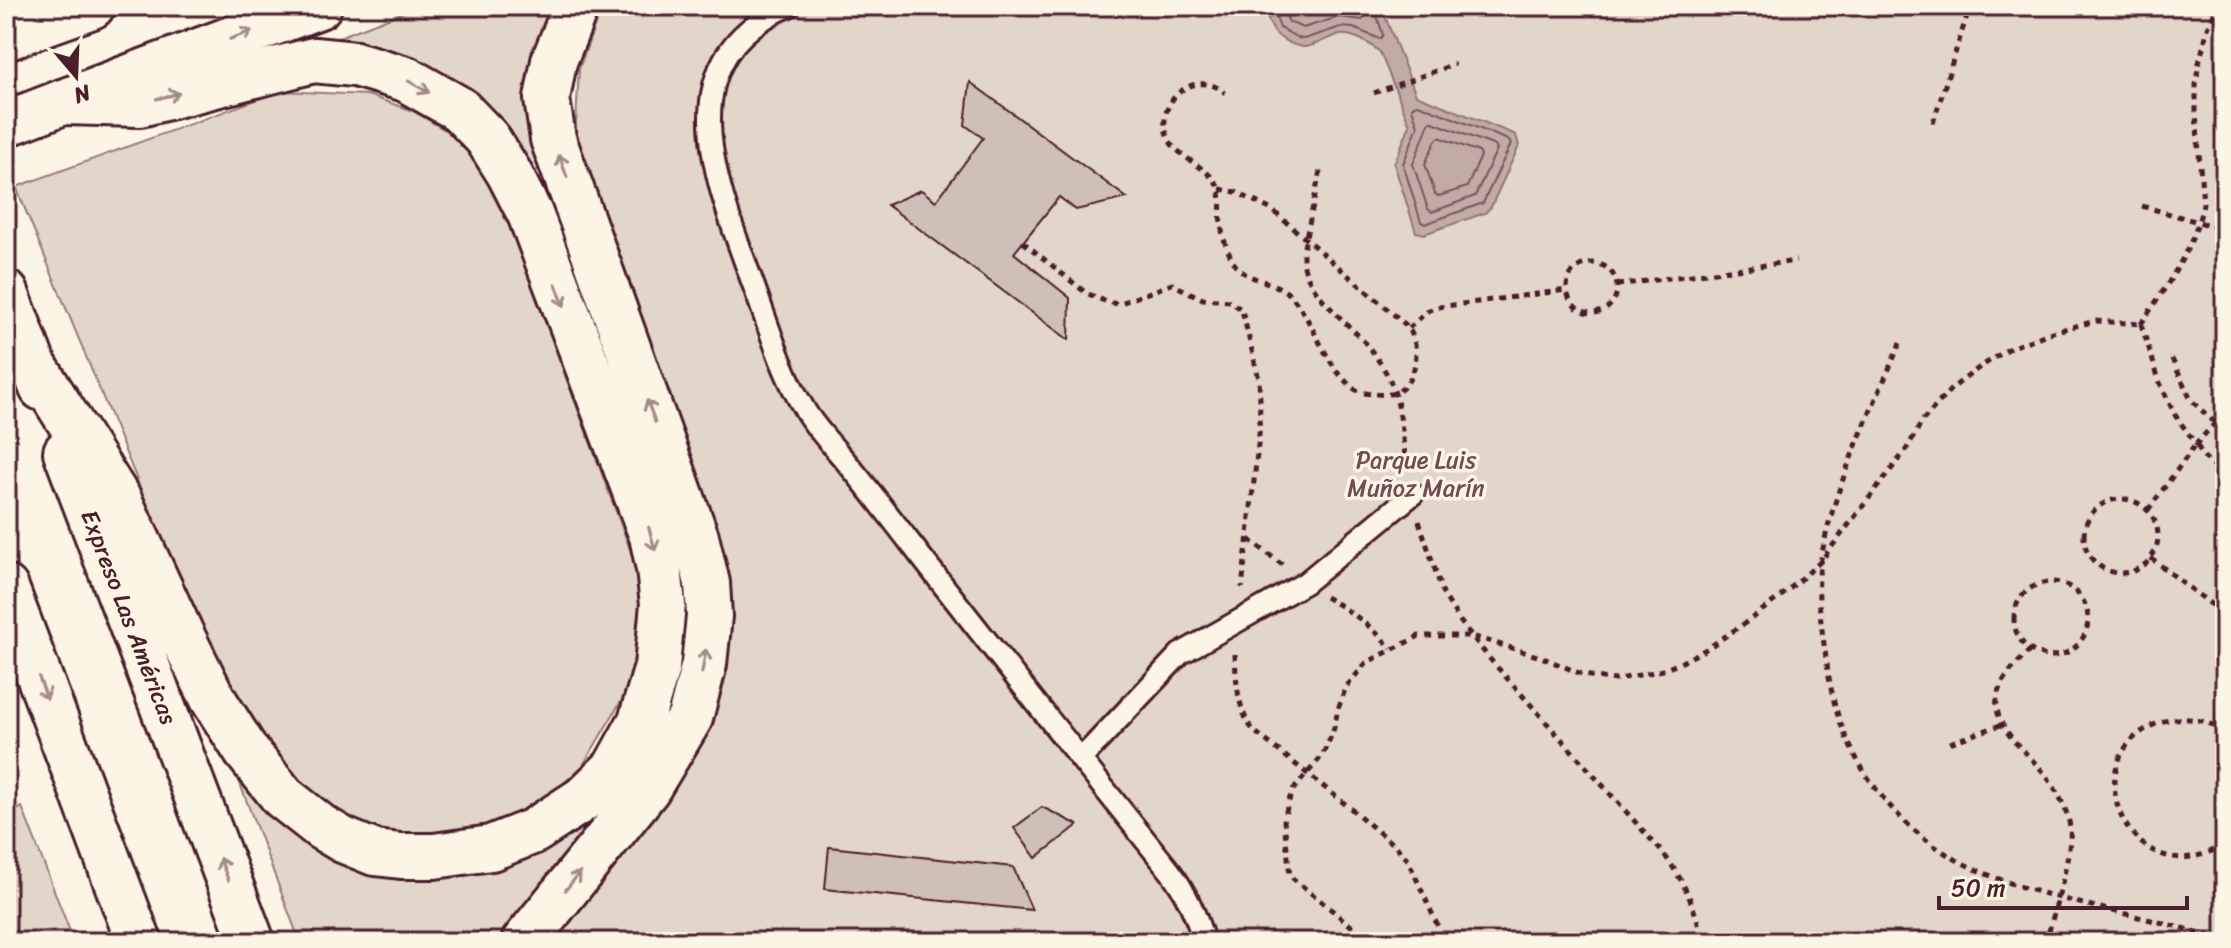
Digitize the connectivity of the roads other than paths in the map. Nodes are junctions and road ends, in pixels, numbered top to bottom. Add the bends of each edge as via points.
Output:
1 (92, 6) edge
2 (319, 6) edge
3 (576, 6) edge
4 (789, 6) edge
5 (34, 23) edge
6 (63, 102) junction
7 (6, 124) edge
8 (11, 306) edge
9 (32, 362) junction
10 (1413, 494) road end
11 (6, 588) edge
12 (1081, 759) junction
13 (139, 942) edge
14 (252, 942) edge
15 (524, 942) edge
16 (1204, 942) edge

1 - 5 main road
6 -> 2 main road
15 -> 3 main road via 671,752 690,718 709,616 696,537 553,139 547,99 554,61
4 - 12 lane via 756,22 729,50 710,102 712,149 725,207 788,379 808,415
6 - 7 main road
6 -> 9 main road via 140,104 314,60 355,64 406,79 459,109 487,138 530,214 652,536 659,569 663,604 657,667 641,721 615,768 583,799 534,831 491,848 434,856 375,853 321,827 283,797 229,725 119,500
8 - 9 main road, Expreso Las Américas
14 -> 9 main road, Expreso Las Américas
10 - 12 lane via 1305,583 1180,654
11 -> 13 main road
12 - 16 lane via 1181,885

